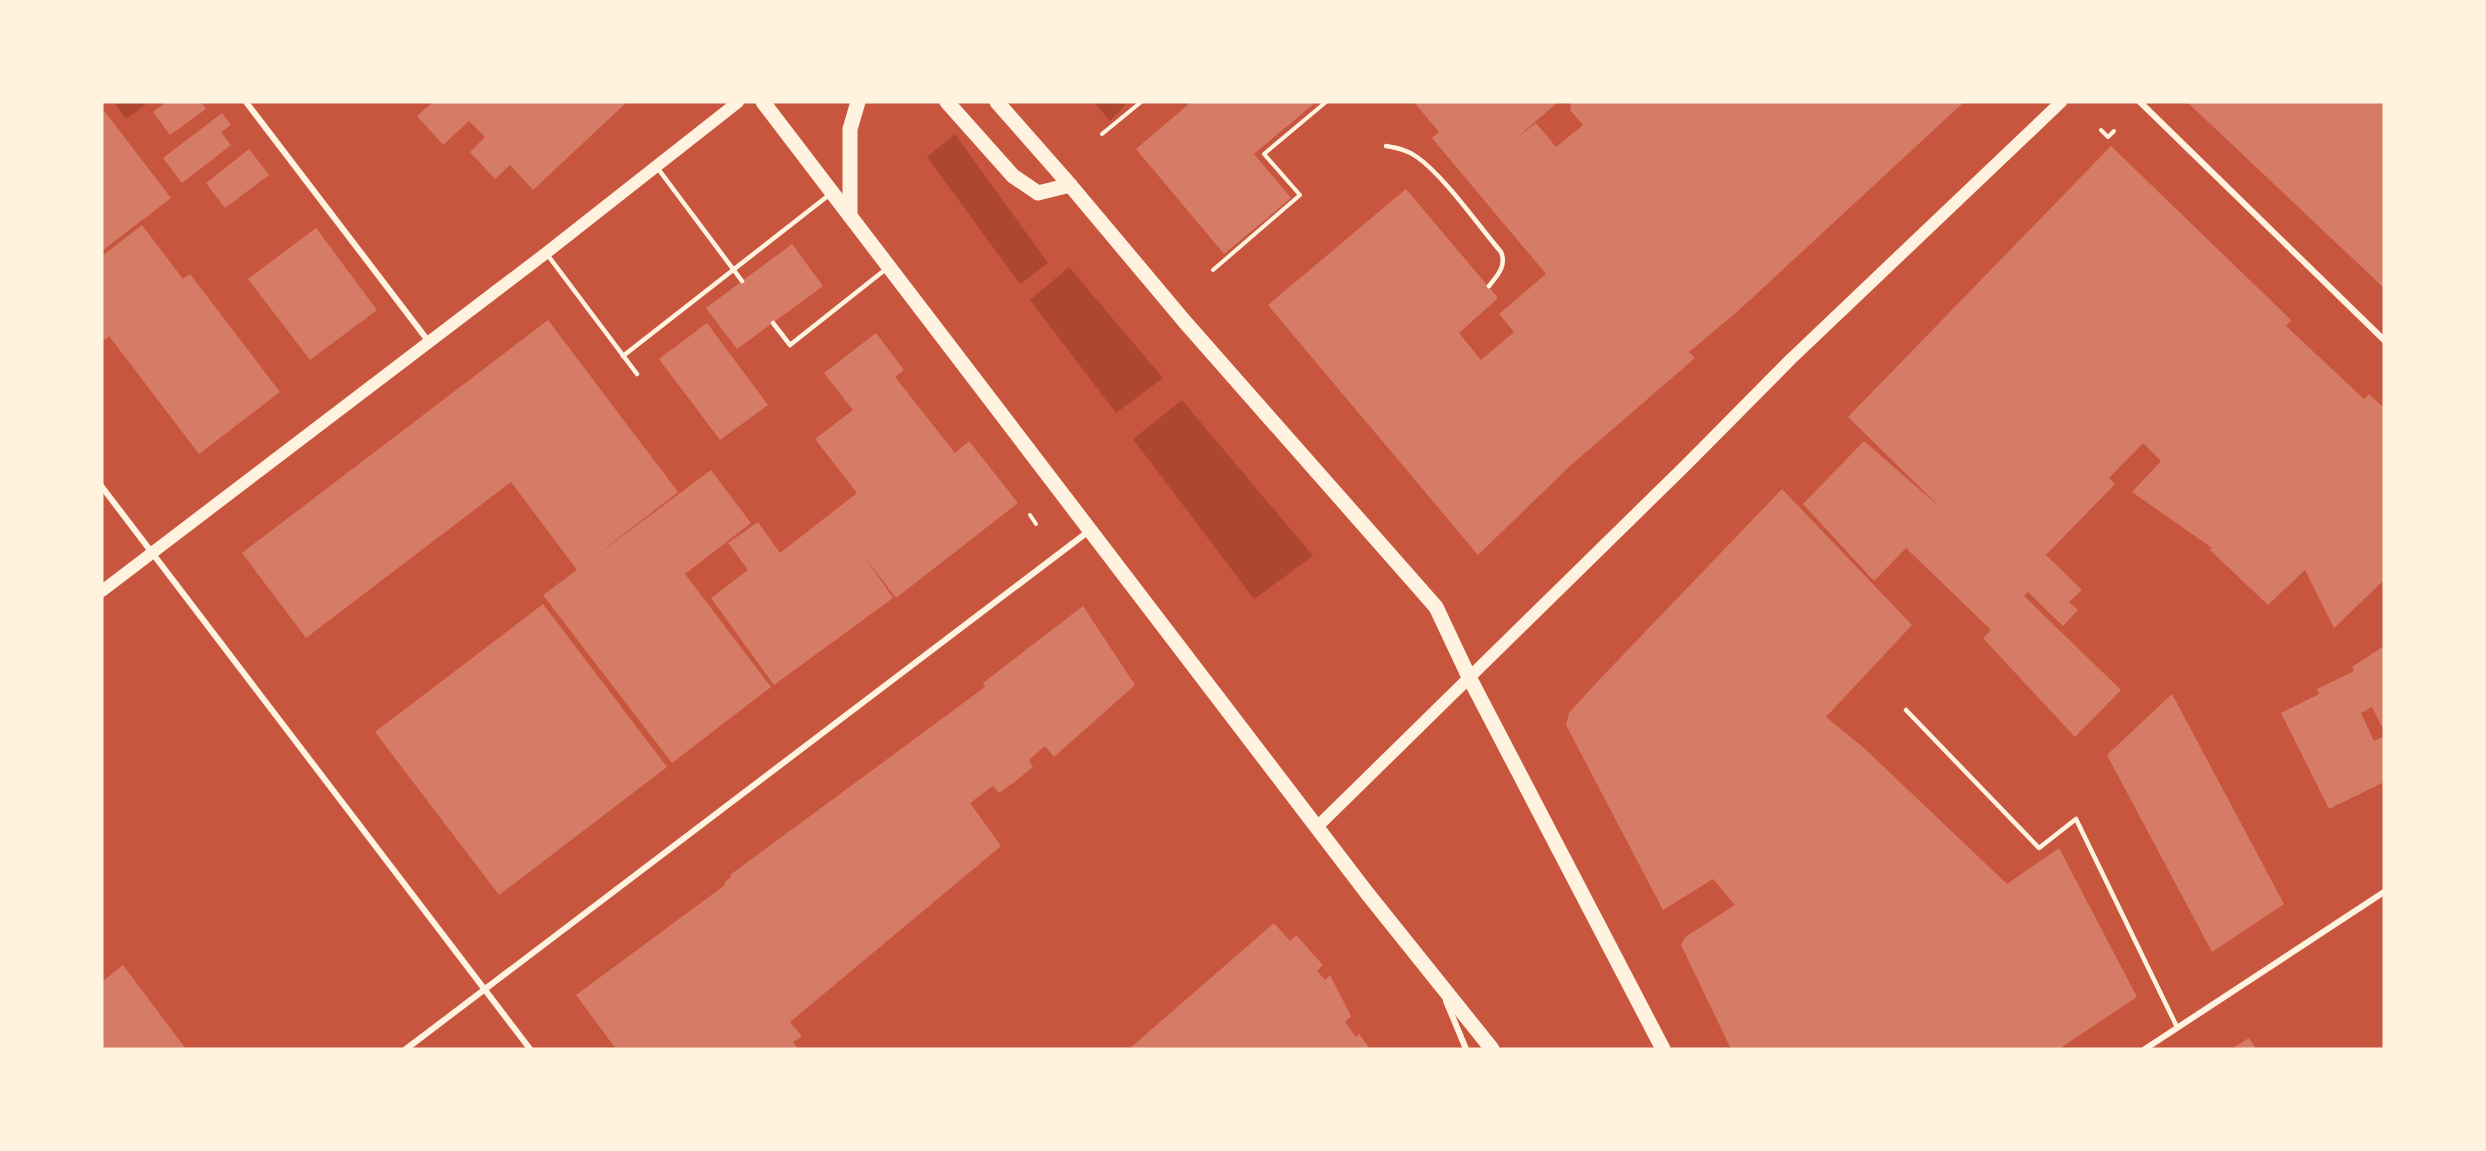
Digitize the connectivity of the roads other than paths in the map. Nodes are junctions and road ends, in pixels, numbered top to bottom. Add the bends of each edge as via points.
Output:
1 (246, 102) edge
2 (738, 102) edge
3 (763, 102) edge
4 (858, 102) edge
5 (947, 102) edge
6 (997, 102) edge
7 (2061, 102) edge
8 (2140, 102) edge
9 (1386, 146) dead end
10 (656, 166) junction
11 (1070, 185) junction
12 (832, 193) junction
13 (850, 216) junction
14 (546, 253) junction
15 (888, 267) junction
16 (734, 270) junction
17 (742, 281) dead end
18 (1489, 286) dead end
19 (773, 323) dead end
20 (2384, 339) edge
21 (429, 343) junction
22 (623, 356) junction
23 (637, 374) dead end
24 (102, 487) edge
25 (1090, 531) junction
26 (152, 553) junction
27 (102, 591) edge
28 (1469, 677) junction
29 (1906, 710) dead end
30 (1317, 827) junction
31 (2384, 892) edge
32 (1438, 981) junction
33 (485, 989) junction
34 (2177, 1028) junction
35 (1662, 1046) edge
36 (406, 1049) edge
37 (531, 1049) edge
38 (1466, 1049) edge
39 (1492, 1049) edge
40 (2145, 1049) edge

1 - 21 street
2 - 10 main road
3 - 12 main road
4 - 13 main road via 850,129
5 - 11 main road via 1013,176 1038,193
6 - 11 main road
7 - 28 main road via 1791,359
8 - 20 street
9 - 18 lane via 1416,156 1432,170 1501,252 1501,271
10 - 14 main road
10 - 16 lane
11 - 28 main road via 1436,607
12 - 13 main road
12 - 16 lane
13 - 15 main road
14 - 21 main road
14 - 22 lane
15 - 19 lane via 790,345
15 - 25 main road
16 - 17 lane
16 - 22 lane
21 - 26 main road
22 - 23 lane
24 - 26 street
25 - 30 main road
25 - 33 street
26 - 27 main road
26 - 33 street
28 - 30 main road
28 - 35 main road
29 - 34 lane via 2039,848 2076,819
30 - 32 main road
31 - 34 street
32 - 38 street
32 - 39 main road
33 - 36 street
33 - 37 street
34 - 40 street

